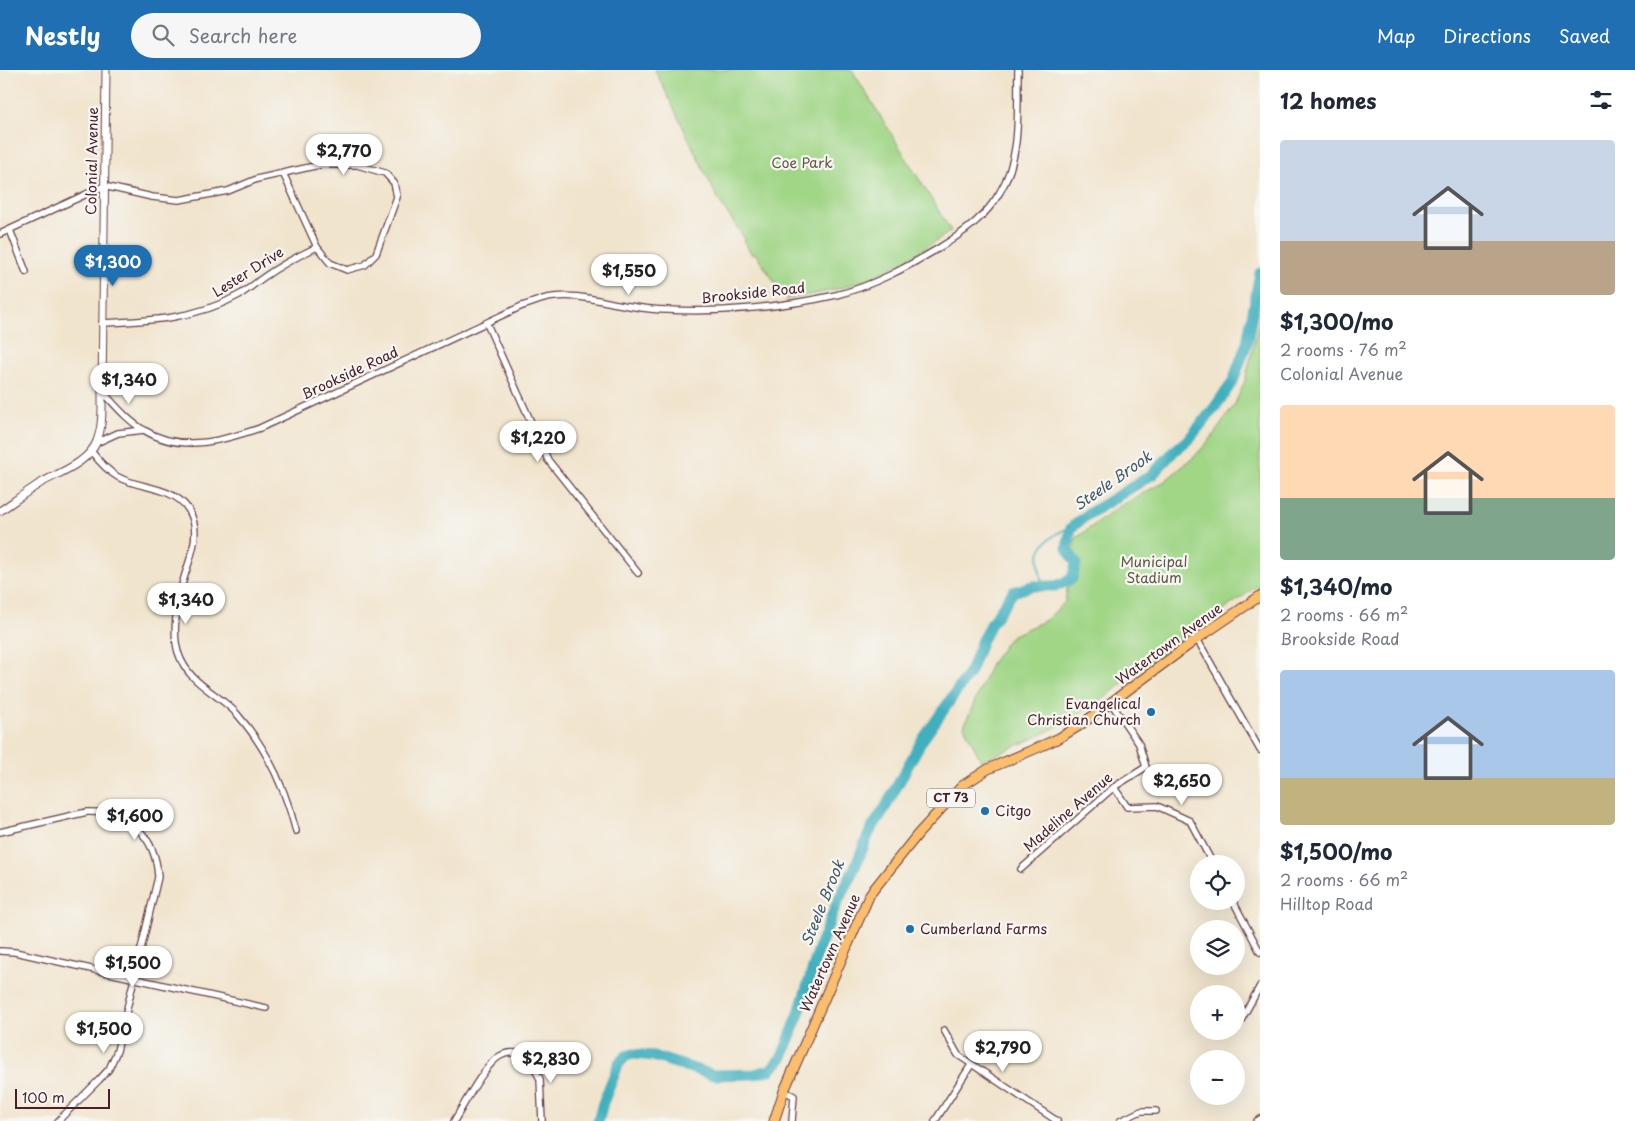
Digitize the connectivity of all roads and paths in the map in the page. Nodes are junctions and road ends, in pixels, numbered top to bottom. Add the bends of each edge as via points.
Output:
1 (106, 70) edge
2 (1018, 70) edge
3 (283, 173) junction
4 (104, 186) junction
5 (10, 230) junction
6 (0, 234) edge
7 (317, 248) junction
8 (26, 272) dead end
9 (102, 323) junction
10 (487, 324) junction
11 (102, 391) junction
12 (144, 430) junction
13 (96, 443) junction
14 (91, 451) junction
15 (0, 511) edge
16 (638, 572) dead end
17 (1260, 596) edge
18 (1197, 639) junction
19 (1111, 703) junction
20 (1260, 750) edge
21 (1114, 787) junction
22 (296, 831) dead end
23 (0, 832) edge
24 (1208, 855) edge
25 (1021, 869) dead end
26 (1238, 910) edge
27 (0, 950) edge
28 (1260, 952) edge
29 (135, 978) junction
30 (1260, 986) edge
31 (266, 1008) dead end
32 (1245, 1013) edge
33 (944, 1030) dead end
34 (971, 1065) junction
35 (784, 1091) junction
36 (1156, 1111) dead end
37 (58, 1121) edge
38 (454, 1121) edge
39 (542, 1121) edge
40 (774, 1121) edge
41 (792, 1121) edge
42 (934, 1121) edge
43 (1057, 1121) edge
44 (1120, 1121) edge

1 - 4 street, Colonial Avenue
2 - 10 street, Brookside Road via 1016,149 1001,192 971,226 896,272 837,295 704,312 629,306 573,296 547,298 522,306
3 - 4 street via 228,191 178,200
3 - 7 street
3 - 7 street via 320,165 357,165 385,173 394,183 397,197 376,254 366,266 347,270 330,263
4 - 5 street
4 - 9 street, Colonial Avenue
5 - 6 street
5 - 8 street
7 - 9 street, Lester Drive via 292,259 241,294 213,308 149,321
9 - 11 street, Colonial Avenue
10 - 12 street, Brookside Road via 260,428 229,438 202,443 170,442
10 - 16 street via 548,460
11 - 12 street, Brookside Road
11 - 13 street, Colonial Avenue
12 - 13 street via 118,433
13 - 14 street, Colonial Avenue
14 - 15 street, Colonial Avenue
14 - 22 street via 118,477 176,497 194,519 195,536 177,610 178,652 198,684 235,713 254,736 279,779
17 - 18 main road, Watertown Avenue / CT 73
18 - 19 main road, Watertown Avenue / CT 73
18 - 20 street
19 - 21 street, Madeline Avenue via 1139,744 1146,767
19 - 35 main road, Watertown Avenue / CT 73 via 1059,738 988,768 962,786 918,834 870,894
21 - 24 street via 1127,807 1157,806 1190,821
21 - 25 street, Madeline Avenue
23 - 29 street via 100,811 120,817 140,830 154,852 158,877
26 - 28 street
27 - 29 street
29 - 31 street
29 - 37 street via 117,1051 109,1069
30 - 32 street
33 - 34 street via 958,1055
34 - 42 street
34 - 43 street
35 - 40 main road, Watertown Avenue / CT 73
35 - 41 street via 794,1096
36 - 44 street via 1141,1111
38 - 39 street via 490,1064 501,1055 514,1052 528,1054 540,1079

